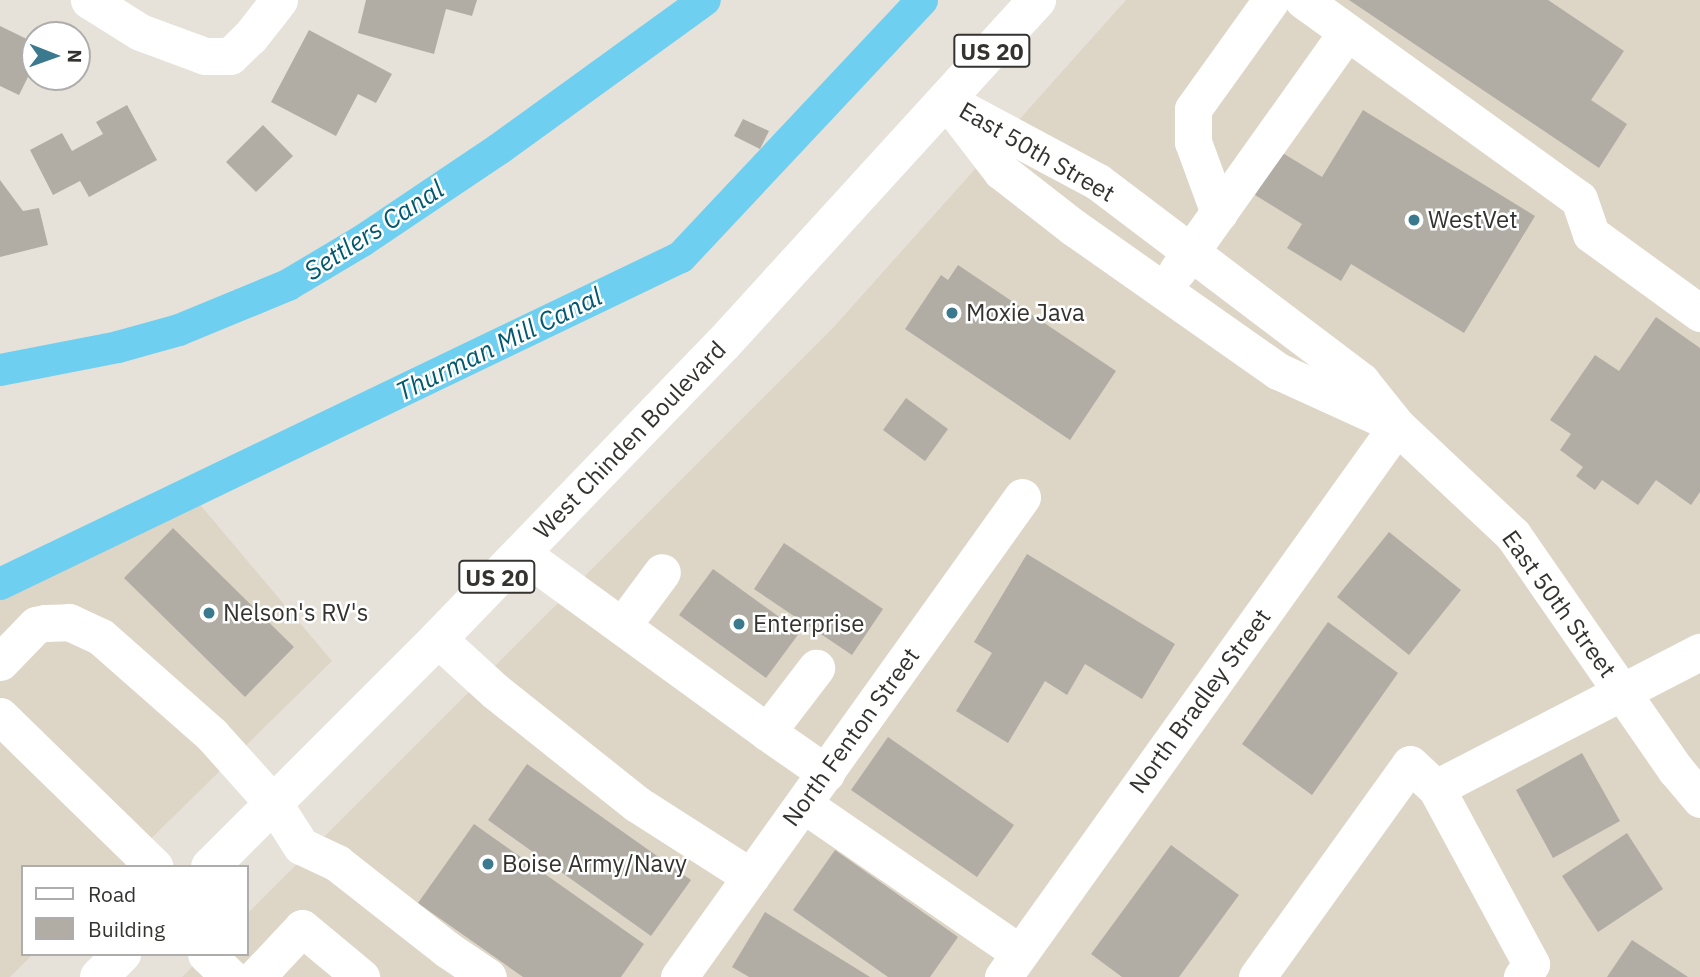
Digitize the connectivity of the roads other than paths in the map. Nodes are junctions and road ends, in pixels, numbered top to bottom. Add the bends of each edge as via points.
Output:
1 (89, 0) edge
2 (279, 0) edge
3 (1037, 0) edge
4 (1271, 0) edge
5 (1303, 0) edge
6 (1347, 32) junction
7 (947, 101) junction
8 (1219, 214) junction
9 (1191, 253) junction
10 (1163, 290) junction
11 (1700, 313) edge
12 (1397, 426) junction
13 (1022, 497) dead end
14 (521, 553) junction
15 (662, 572) dead end
16 (622, 626) junction
17 (438, 639) junction
18 (1700, 652) edge
19 (0, 662) edge
20 (816, 668) dead end
21 (1622, 692) junction
22 (0, 716) edge
23 (767, 732) junction
24 (826, 773) junction
25 (1436, 788) junction
26 (1700, 799) edge
27 (274, 804) junction
28 (803, 804) junction
29 (153, 865) edge
30 (212, 865) edge
31 (751, 877) junction
32 (120, 956) edge
33 (208, 956) edge
34 (1012, 965) edge
35 (99, 977) edge
36 (230, 977) edge
37 (256, 977) edge
38 (361, 977) edge
39 (488, 977) edge
40 (679, 977) edge
41 (1257, 977) edge
42 (1522, 977) edge

1 - 2 street via 140,32 205,56 230,56
3 - 7 main road, West Chinden Boulevard / US 20
4 - 8 street via 1193,109 1193,142
5 - 6 street
6 - 8 street
6 - 11 street via 1579,199 1591,234
7 - 9 street, East 50th Street via 1098,182
7 - 10 street, East 50th Street via 1001,171
7 - 14 main road, West Chinden Boulevard / US 20 via 780,284
8 - 9 street
9 - 10 street
9 - 12 street, East 50th Street via 1361,381
10 - 12 street, East 50th Street via 1278,371
12 - 21 street, East 50th Street via 1513,535
12 - 34 street, North Bradley Street
13 - 24 street, North Fenton Street
14 - 16 street
14 - 17 main road, West Chinden Boulevard / US 20
15 - 16 street
16 - 23 street
17 - 27 main road, West Chinden Boulevard / US 20
17 - 31 street via 495,691 637,804
18 - 21 street
19 - 27 street via 36,625 69,622 81,627 101,638 212,736
20 - 23 street
21 - 25 street
21 - 26 street, East 50th Street
22 - 29 street
23 - 24 street
24 - 28 street, North Fenton Street
25 - 41 street via 1409,764
25 - 42 street via 1531,964
27 - 30 main road, West Chinden Boulevard / US 20
27 - 39 street via 301,846 337,863
28 - 31 street, North Fenton Street
28 - 34 street
31 - 40 street, North Fenton Street
32 - 35 main road
33 - 36 street
37 - 38 street via 302,928

